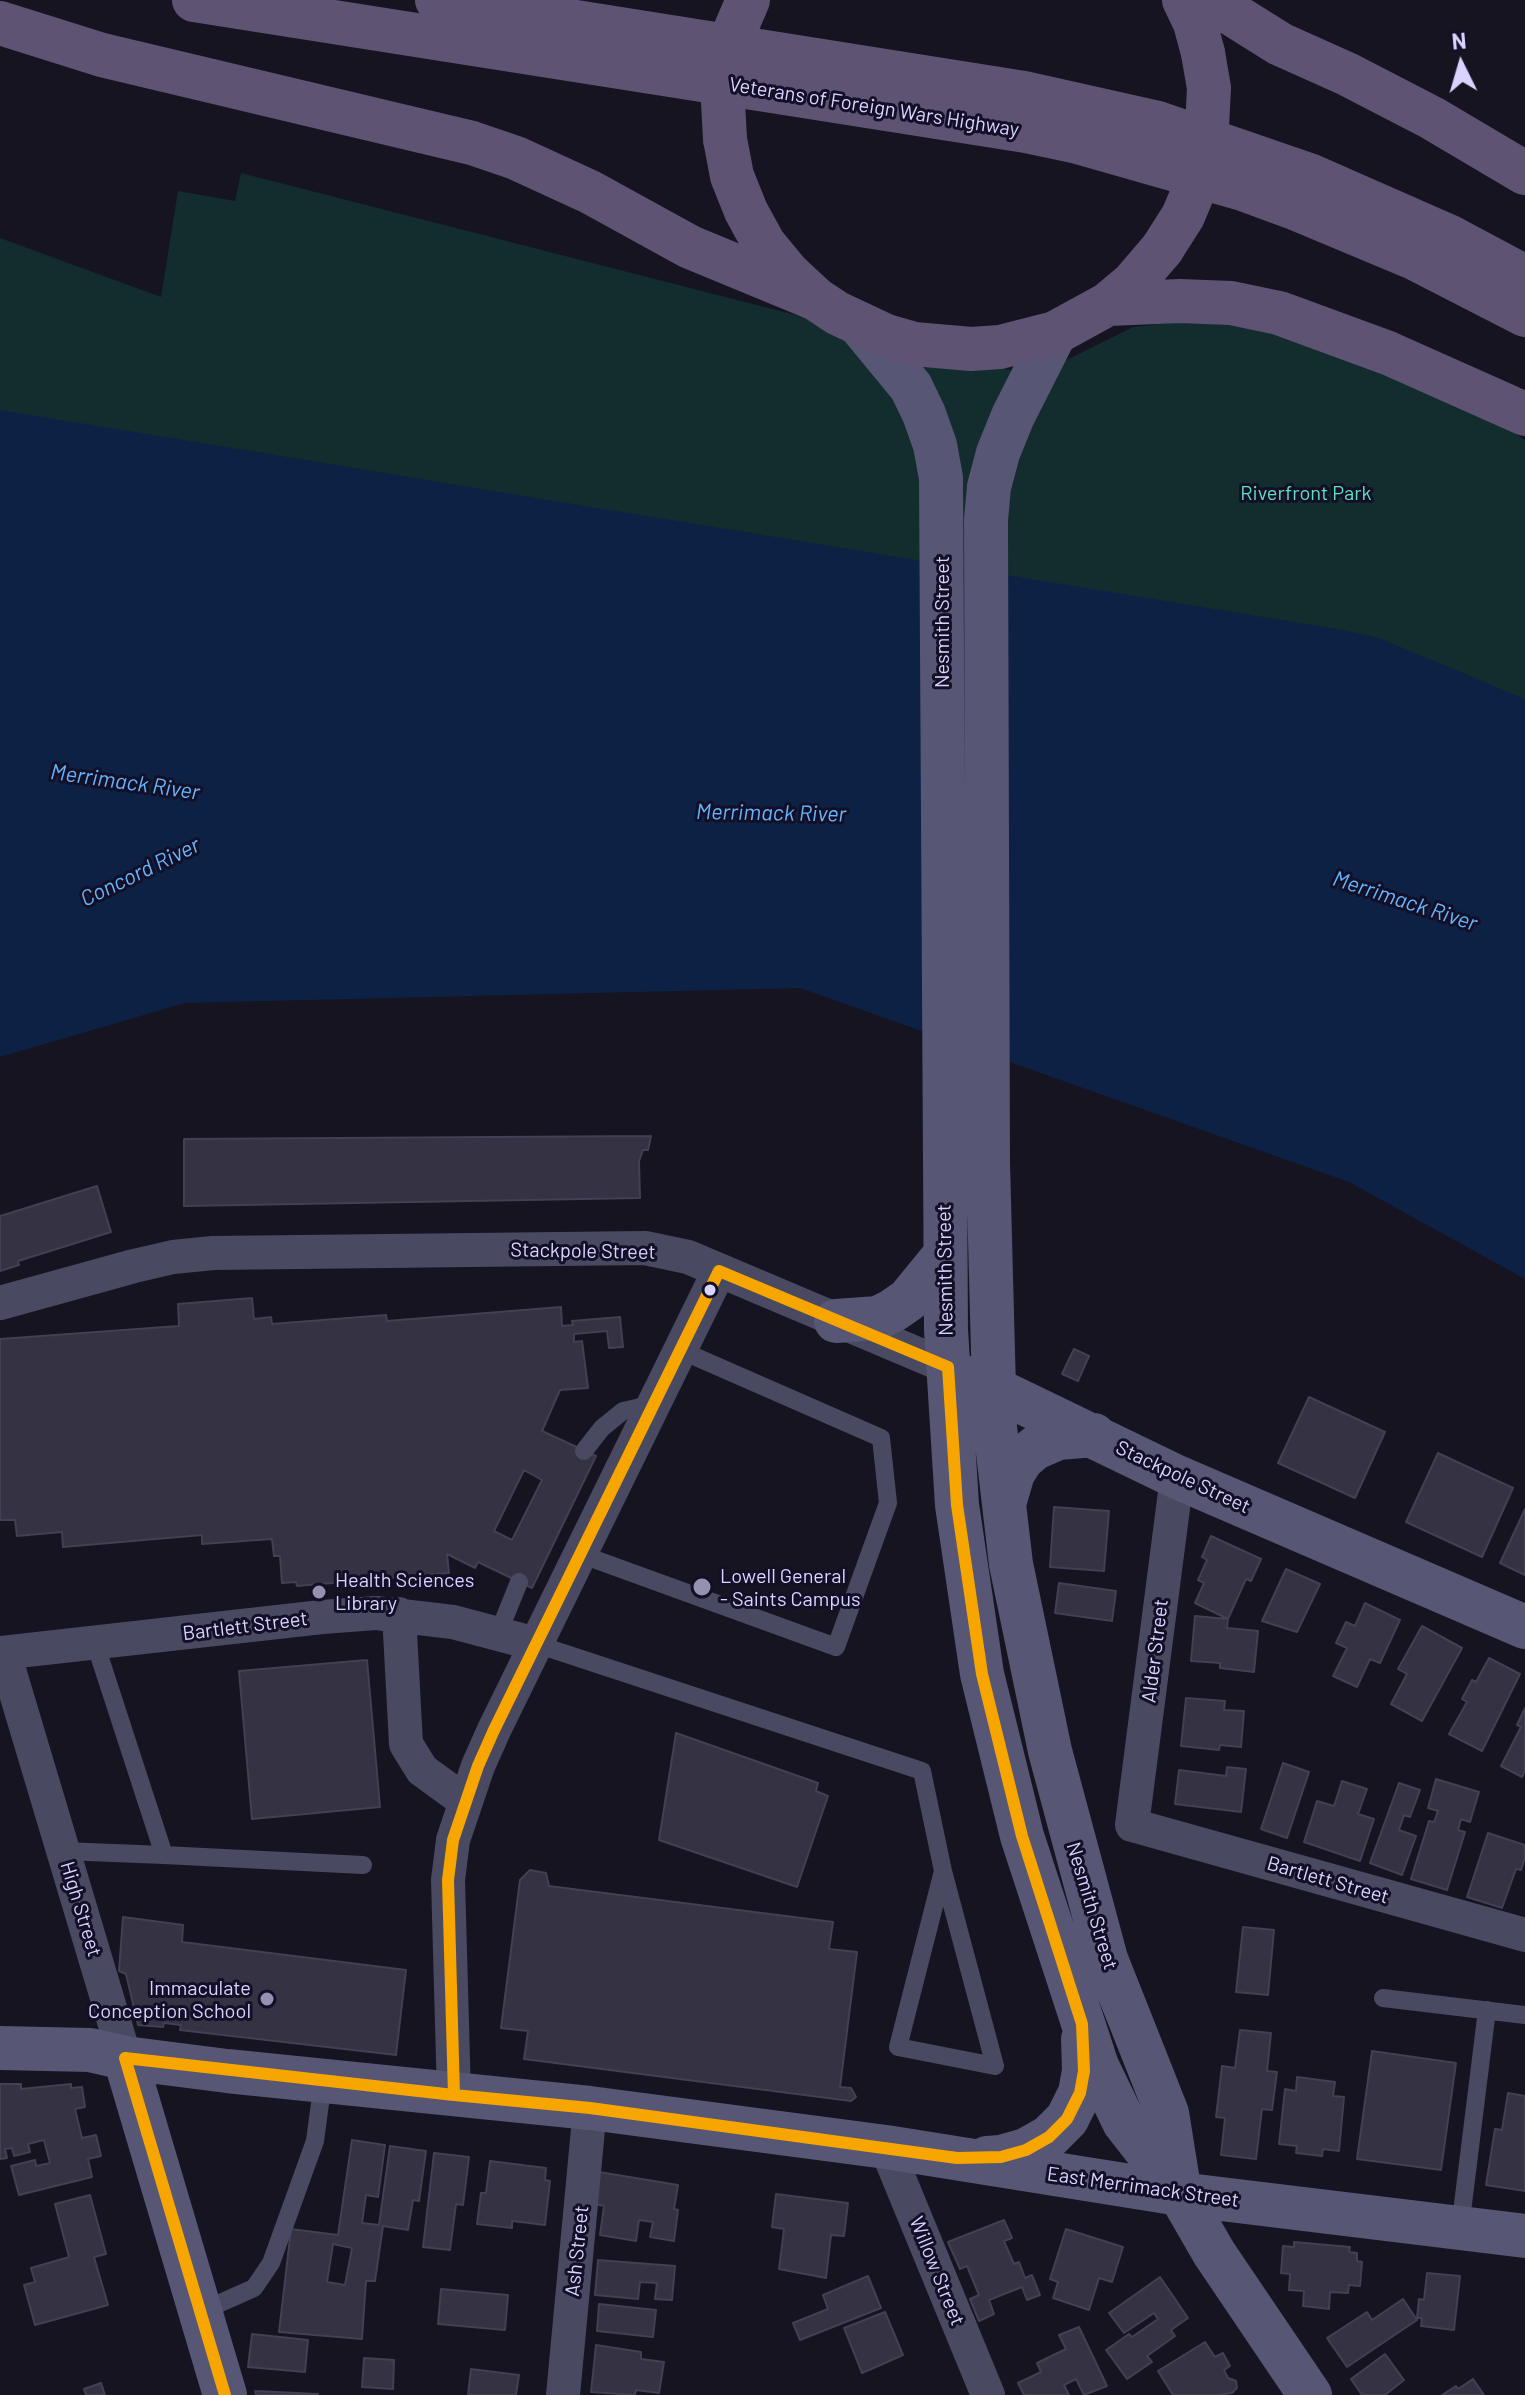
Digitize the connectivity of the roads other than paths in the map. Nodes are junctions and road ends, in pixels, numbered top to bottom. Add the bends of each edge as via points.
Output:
1 (194, 0) edge
2 (437, 0) edge
3 (748, 0) edge
4 (1184, 0) edge
5 (1215, 0) edge
6 (0, 23) edge
7 (1525, 173) edge
8 (1525, 277) edge
9 (816, 299) junction
10 (1108, 304) junction
11 (1525, 315) edge
12 (860, 325) junction
13 (1055, 333) junction
14 (1525, 414) edge
15 (944, 1256) junction
16 (719, 1271) junction
17 (0, 1303) edge
18 (836, 1321) junction
19 (680, 1350) junction
20 (948, 1367) junction
21 (995, 1389) junction
22 (654, 1404) junction
23 (1094, 1435) junction
24 (584, 1451) dead end
25 (1177, 1477) junction
26 (1003, 1507) junction
27 (580, 1554) junction
28 (519, 1582) dead end
29 (399, 1614) junction
30 (1525, 1627) edge
31 (498, 1634) junction
32 (95, 1643) junction
33 (536, 1644) junction
34 (1, 1650) edge
35 (466, 1802) junction
36 (1132, 1825) joint
37 (63, 1851) junction
38 (164, 1855) junction
39 (363, 1865) dead end
40 (943, 1871) junction
41 (1525, 1935) edge
42 (1383, 1998) dead end
43 (1487, 2010) junction
44 (1525, 2015) edge
45 (1082, 2024) junction
46 (0, 2048) edge
47 (125, 2058) junction
48 (323, 2081) junction
49 (454, 2095) junction
50 (590, 2108) junction
51 (886, 2147) junction
52 (957, 2158) junction
53 (1180, 2194) junction
54 (1460, 2228) junction
55 (1525, 2236) edge
56 (200, 2312) junction
57 (225, 2395) edge
58 (563, 2395) edge
59 (988, 2395) edge
60 (1310, 2395) edge

1 - 11 main road, Veterans of Foreign Wars Highway via 1078,142 1292,207 1414,258
2 - 8 main road, Veterans of Foreign Wars Highway via 1024,93 1158,123 1309,175 1450,237
3 - 9 main road, bridge via 726,64 723,102 732,176 764,244
4 - 10 main road, bridge via 1195,23 1209,88 1199,178 1162,249
5 - 7 main road via 1280,44 1432,118
6 - 9 main road via 139,65 502,153 553,174 690,247
9 - 12 main road
10 - 13 main road
10 - 14 main road via 1231,303 1279,313 1388,353
12 - 13 main road via 914,344 957,349 1000,347
12 - 15 main road, Nesmith Street via 911,387 924,414 935,445 942,512
13 - 21 main road, Nesmith Street via 998,453 986,520 988,1163
15 - 18 main road via 908,1300 892,1311 878,1318
15 - 20 main road, Nesmith Street
16 - 17 street, Stackpole Street via 688,1257 645,1248 213,1253 134,1266
16 - 18 street, Stackpole Street
16 - 19 street
18 - 20 street, Stackpole Street
19 - 22 street
19 - 27 lane via 881,1438 888,1503 836,1647
20 - 21 main road, Stackpole Street
20 - 45 main road, Nesmith Street via 957,1505 982,1674 1022,1836
21 - 23 main road, Stackpole Street
21 - 26 main road, Nesmith Street
22 - 24 lane via 623,1411
22 - 27 street
23 - 25 main road, Stackpole Street
23 - 26 main road via 1058,1438 1035,1448 1013,1473
25 - 30 main road, Stackpole Street
25 - 36 street, Alder Street
26 - 53 main road, Nesmith Street via 1035,1688 1067,1822 1106,1959 1167,2113
27 - 33 street
28 - 31 lane
29 - 31 street, Bartlett Street
29 - 32 street, Bartlett Street via 322,1617
29 - 35 street via 406,1744 422,1770
31 - 33 street, Bartlett Street
32 - 34 street, Bartlett Street
32 - 38 lane
33 - 35 street
33 - 40 lane via 922,1771
34 - 37 street, High Street
35 - 49 street via 453,1840 448,1880
36 - 41 street, Bartlett Street
37 - 38 lane
37 - 47 street, High Street
38 - 39 lane
40 - 40 lane via 898,2047 995,2066 991,2051
42 - 43 lane
43 - 44 lane
43 - 54 lane
45 - 52 main road via 1084,2071 1067,2119 1026,2150 1001,2157
45 - 53 main road, Nesmith Street via 1124,2122
46 - 47 main road, East Merrimack Street via 90,2050
47 - 48 main road, East Merrimack Street
47 - 56 main road, High Street
48 - 49 main road, East Merrimack Street
48 - 56 lane via 315,2141 271,2263 254,2288
49 - 50 main road, East Merrimack Street
50 - 51 main road, East Merrimack Street
50 - 58 street, Ash Street
51 - 52 main road, East Merrimack Street
51 - 59 street, Willow Street
52 - 53 main road, East Merrimack Street
53 - 54 main road, East Merrimack Street
53 - 60 main road, Nesmith Street
54 - 55 main road, East Merrimack Street
56 - 57 main road, High Street

